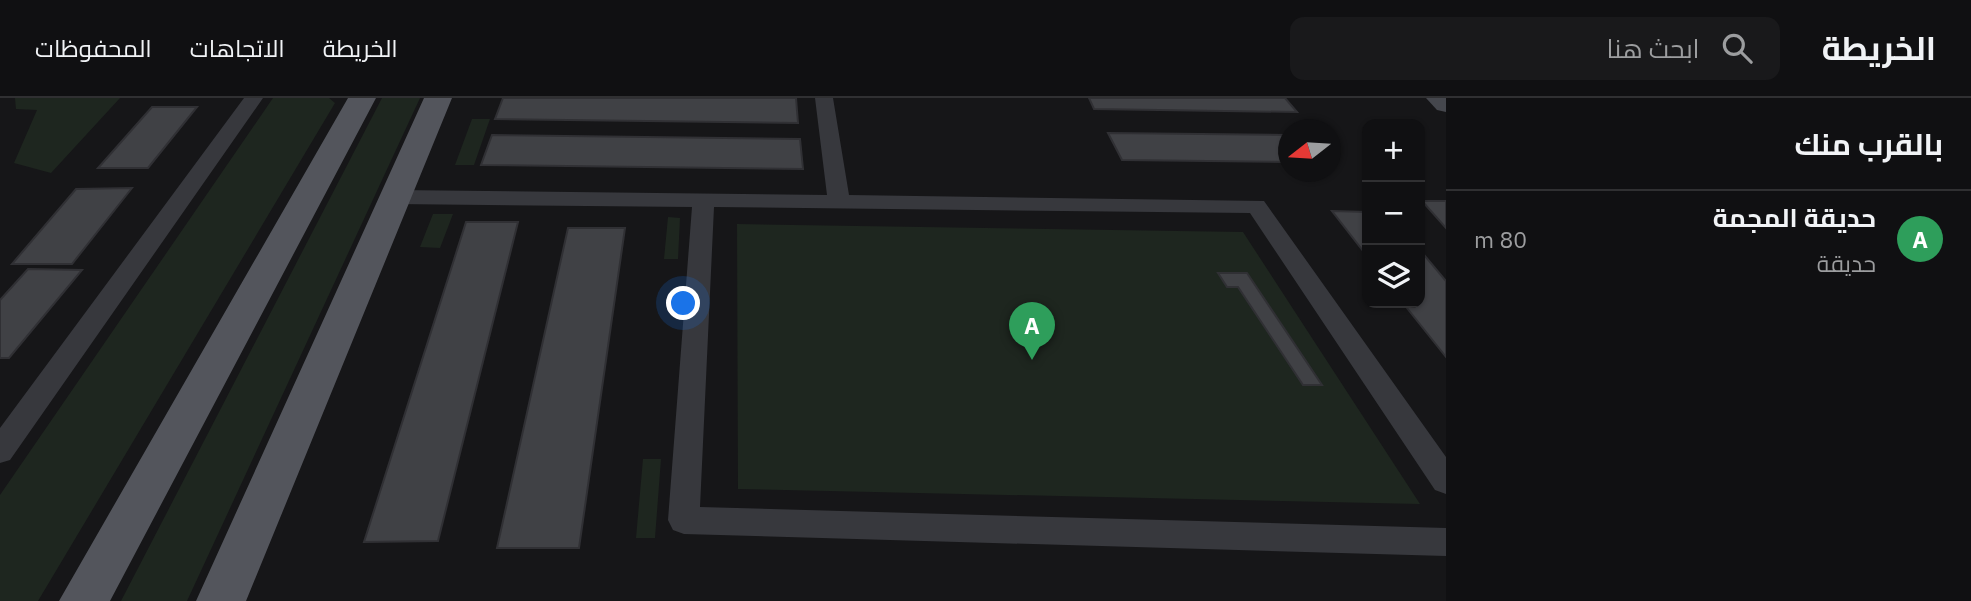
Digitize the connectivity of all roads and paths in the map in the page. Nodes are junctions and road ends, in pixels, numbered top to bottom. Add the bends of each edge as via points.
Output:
1 (254, 98) edge
2 (362, 98) edge
3 (438, 98) edge
4 (824, 98) edge
5 (1439, 98) edge
6 (1446, 104) edge
7 (395, 197) junction
8 (703, 200) junction
9 (839, 201) junction
10 (0, 451) edge
11 (1446, 481) edge
12 (1446, 542) edge
13 (84, 601) edge
14 (220, 601) edge

1 - 10 street
2 - 13 main road
3 - 7 main road
4 - 9 street
5 - 6 street
7 - 8 street
7 - 14 main road
8 - 9 street
8 - 12 street via 684,520
9 - 11 street via 1256,206

